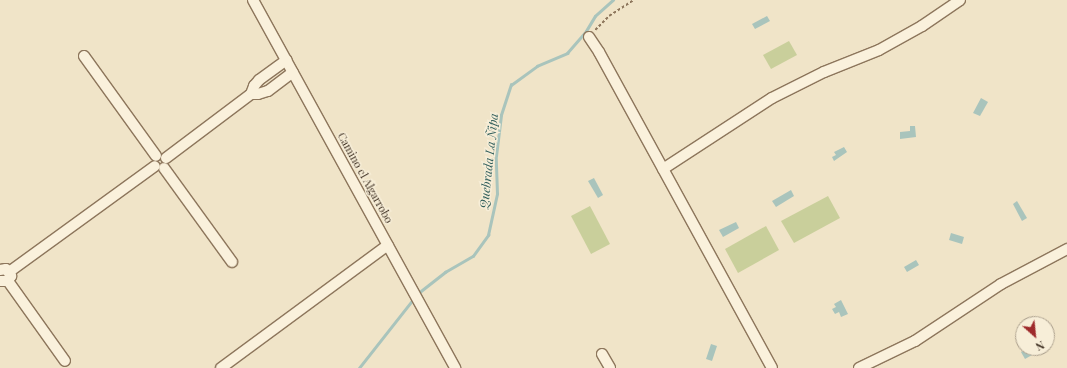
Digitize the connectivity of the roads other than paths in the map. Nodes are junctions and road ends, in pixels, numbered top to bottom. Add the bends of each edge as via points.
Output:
1 (253, 0) edge
2 (960, 0) edge
3 (589, 37) road end
4 (84, 56) dead end
5 (287, 60) junction
6 (293, 72) junction
7 (251, 94) junction
8 (160, 162) junction
9 (663, 169) junction
10 (388, 245) junction
11 (1067, 249) edge
12 (232, 262) dead end
13 (4, 276) edge
14 (602, 354) dead end
15 (65, 361) dead end
16 (221, 368) edge
17 (455, 368) edge
18 (610, 368) edge
19 (772, 368) edge
20 (859, 368) edge

1 - 5 street, Camino el Algarrobo
2 - 9 street via 922,26 878,50 824,72 772,98
3 - 9 street
4 - 8 street
5 - 6 street, Camino el Algarrobo
5 - 7 street via 259,80
6 - 7 street via 268,90
6 - 10 street, Camino el Algarrobo
7 - 8 street
8 - 12 street
8 - 13 street
9 - 19 street
10 - 16 street
10 - 17 street, Camino el Algarrobo
11 - 20 street via 1001,284 915,341
13 - 15 street
14 - 18 street

